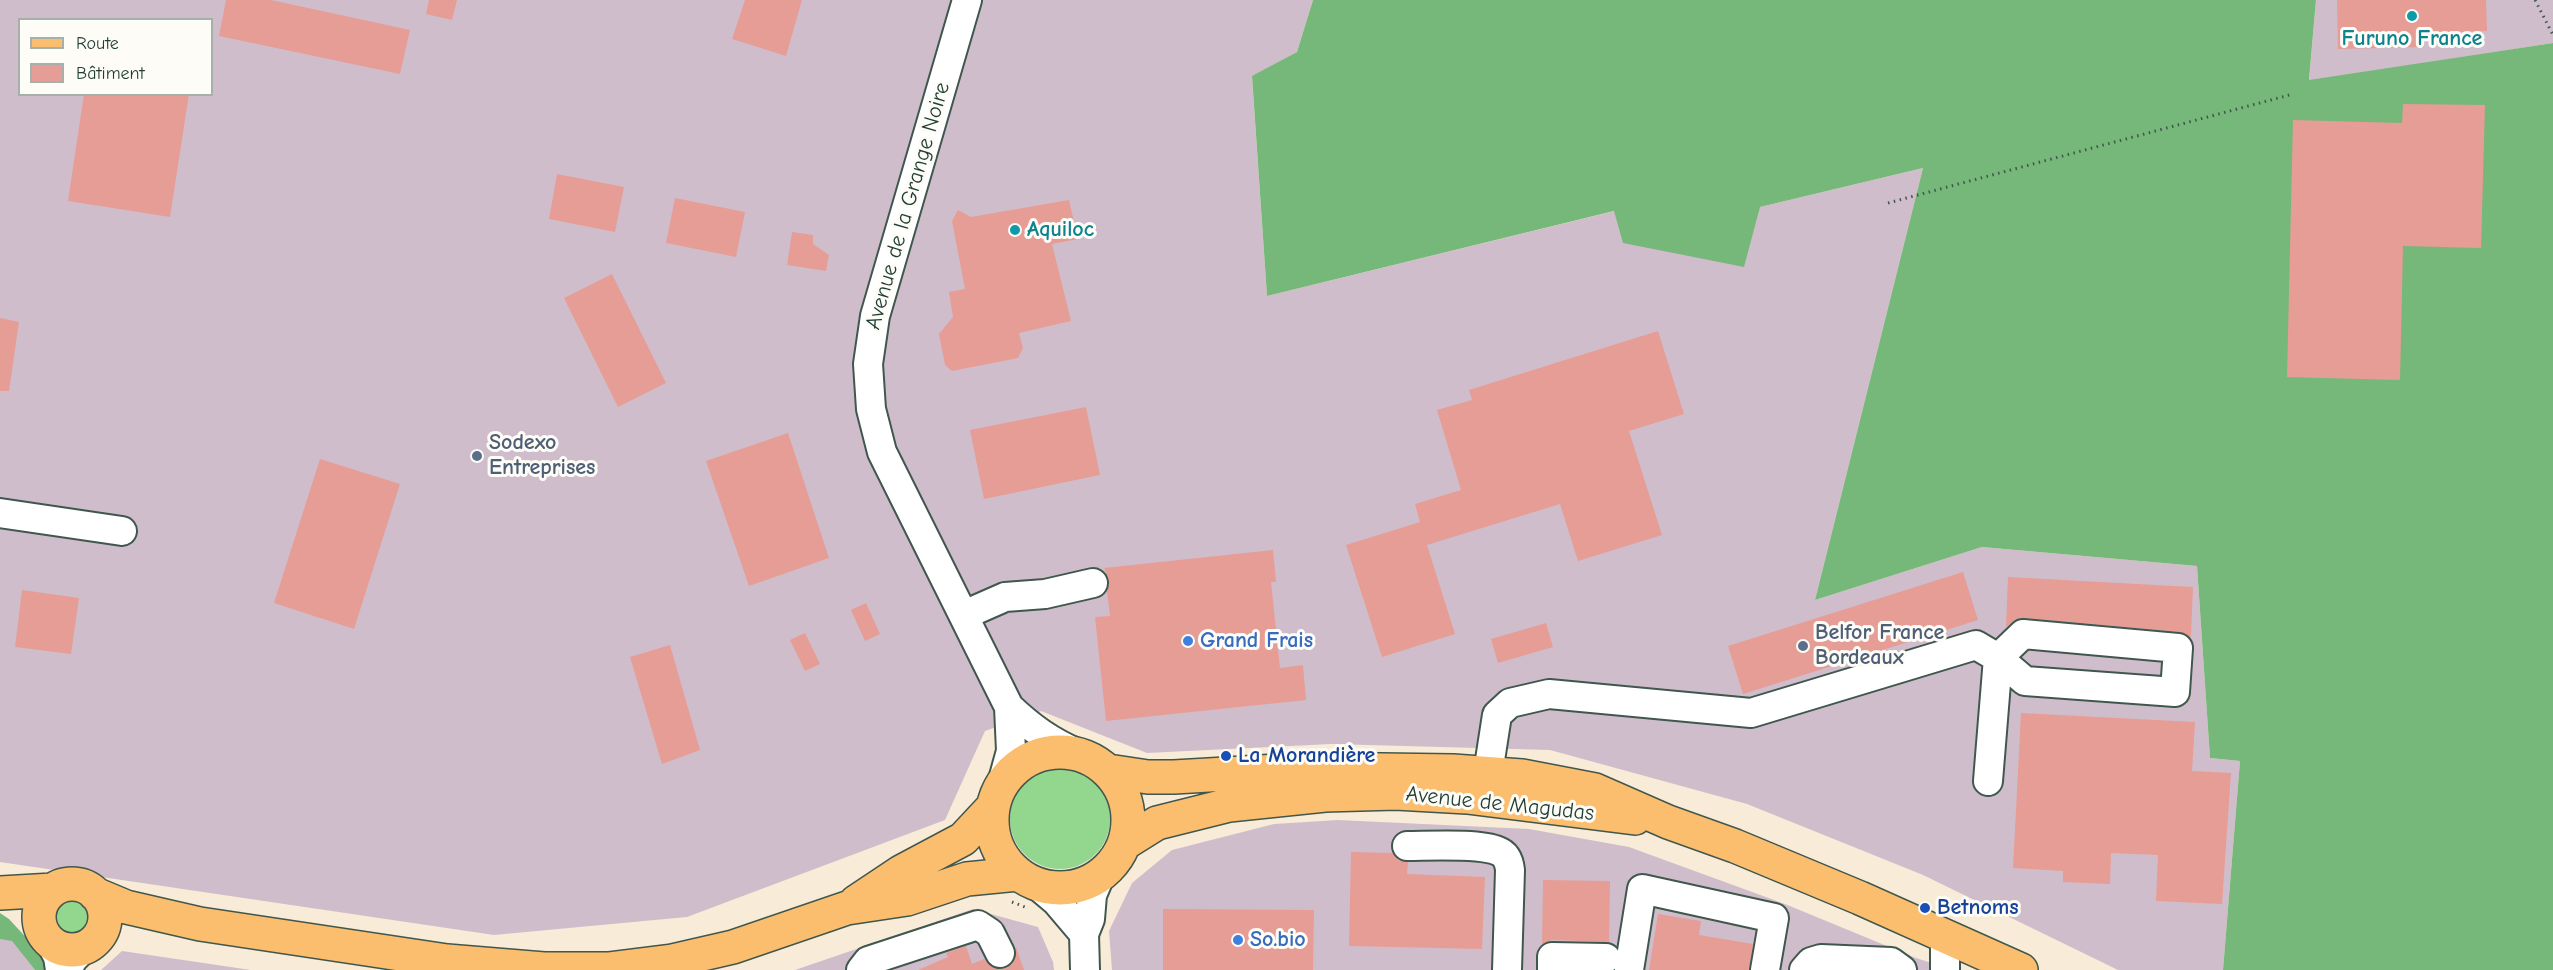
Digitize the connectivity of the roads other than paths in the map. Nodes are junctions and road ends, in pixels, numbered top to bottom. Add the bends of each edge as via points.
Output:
1 (967, 0) edge
2 (0, 513) edge
3 (122, 531) dead end
4 (1094, 583) dead end
5 (964, 615) junction
6 (1998, 658) junction
7 (1010, 707) junction
8 (1079, 754) junction
9 (1108, 771) junction
10 (1488, 773) junction
11 (1988, 781) dead end
12 (997, 794) junction
13 (1668, 822) junction
14 (1125, 843) junction
15 (1407, 846) dead end
16 (1100, 876) junction
17 (53, 890) junction
18 (1022, 892) junction
19 (0, 894) edge
20 (95, 894) junction
21 (847, 908) junction
22 (200, 924) junction
23 (1084, 934) junction
24 (1945, 935) junction
25 (50, 946) edge
26 (84, 951) edge
27 (999, 953) dead end
28 (1618, 964) edge
29 (861, 970) edge
30 (1085, 970) edge
31 (1507, 970) edge
32 (1552, 970) edge
33 (1765, 970) edge
34 (1804, 970) edge
35 (1902, 970) edge
36 (1946, 970) edge
37 (2021, 970) edge

1 - 5 street, Avenue de la Grange Noire via 874,316 868,364 871,409 882,452
2 - 3 street
4 - 5 street via 1045,594 1005,597
5 - 7 street, Avenue de la Grange Noire
6 - 6 street via 2025,681 2175,692 2178,648 2023,634
6 - 10 street via 1976,645 1751,712 1549,694 1510,703 1497,715
6 - 11 street
7 - 8 street, Avenue de la Grange Noire via 1051,741
7 - 12 street, Avenue de la Grange Noire via 1011,751
8 - 9 main road
8 - 12 main road via 1058,751 1037,755 1018,765
9 - 10 main road, Avenue de Magudas via 1148,777 1383,768
9 - 14 main road via 1127,804
10 - 13 main road, Avenue de Magudas via 1595,790
12 - 18 main road via 991,827 995,845
12 - 21 main road via 963,839 900,872
13 - 14 main road, Avenue de Magudas via 1467,797 1325,795 1229,806 1157,824
13 - 24 main road, Avenue de Magudas via 1735,846
14 - 16 main road
15 - 31 street via 1483,848 1505,856 1510,870
16 - 18 main road via 1080,885
16 - 23 street
17 - 19 main road
17 - 20 main road via 70,884
17 - 25 main road via 41,904
18 - 21 main road via 967,879 908,899
18 - 23 street via 1056,901
19 - 25 main road via 28,912
20 - 22 main road via 126,907
20 - 26 main road via 105,919
21 - 22 main road via 733,947 608,969 544,969 447,961
22 - 26 main road via 136,923 113,928
23 - 30 street
24 - 36 street
24 - 37 main road, Avenue de Magudas
25 - 26 main road
27 - 29 street via 990,933 978,925 868,962
28 - 32 street via 1552,957
28 - 33 street via 1642,889 1774,918
34 - 35 street via 1810,962 1821,959 1891,962

